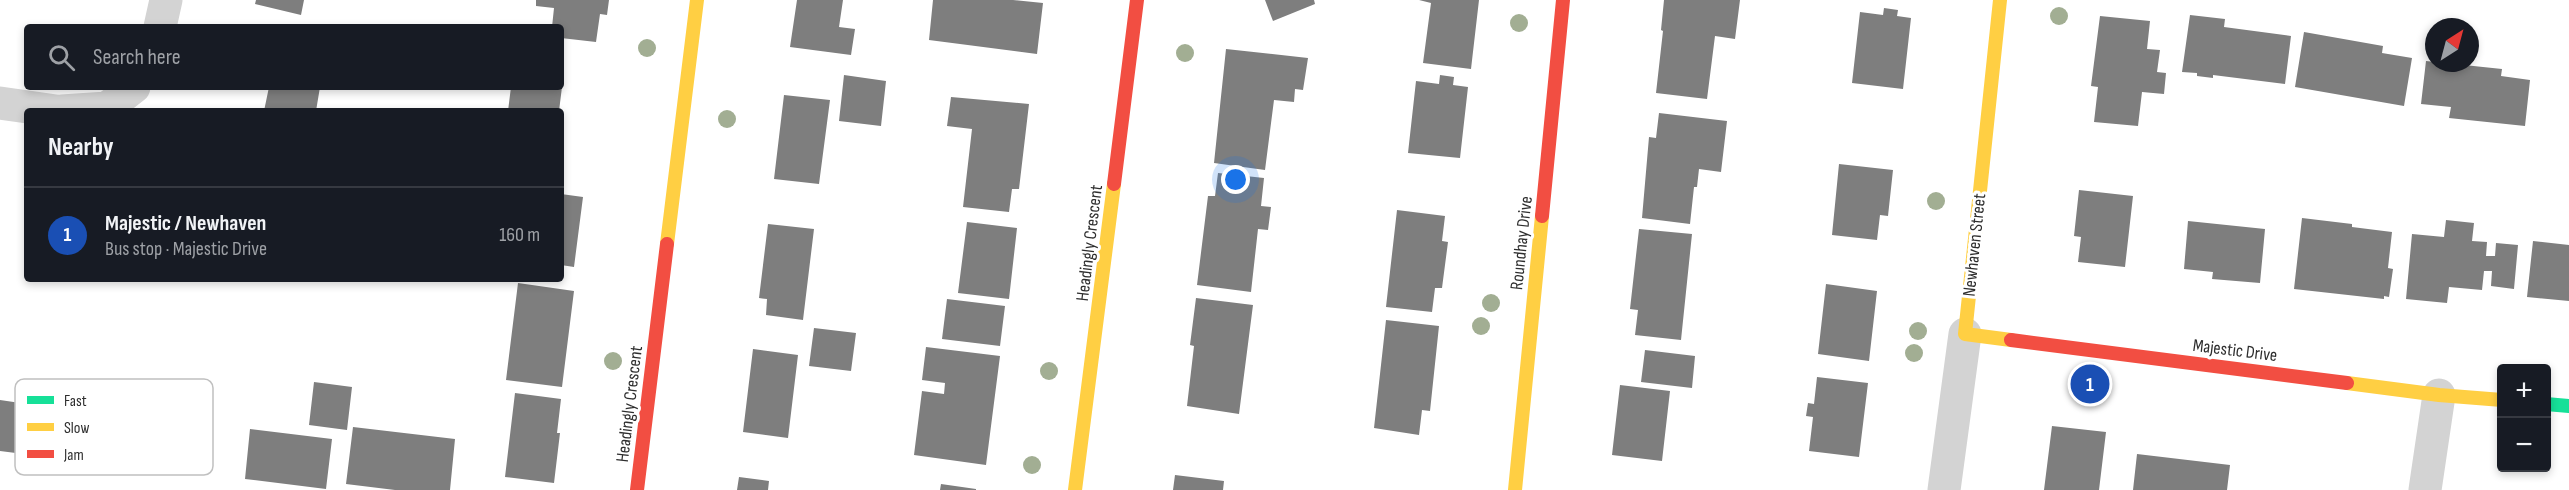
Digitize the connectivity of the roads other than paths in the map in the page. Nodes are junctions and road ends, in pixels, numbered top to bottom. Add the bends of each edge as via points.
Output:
1 (166, 0) edge
2 (697, 0) edge
3 (1137, 0) edge
4 (1563, 0) edge
5 (2000, 0) edge
6 (161, 24) edge
7 (130, 90) edge
8 (0, 103) edge
9 (35, 108) edge
10 (107, 108) edge
11 (1965, 334) junction
12 (2439, 395) junction
13 (2497, 400) edge
14 (2551, 404) edge
15 (2569, 406) edge
16 (637, 490) edge
17 (1076, 490) edge
18 (1515, 490) edge
19 (1944, 490) edge
20 (2425, 490) edge

1 - 6 street
2 - 16 street, Headingly Crescent
3 - 17 street, Headingly Crescent
4 - 18 street, Roundhay Drive
5 - 11 street, Newhaven Street
7 - 10 street
8 - 9 street
11 - 12 street, Majestic Drive
11 - 19 street, Newhaven Street
12 - 13 street, Majestic Drive
12 - 20 street
14 - 15 street

